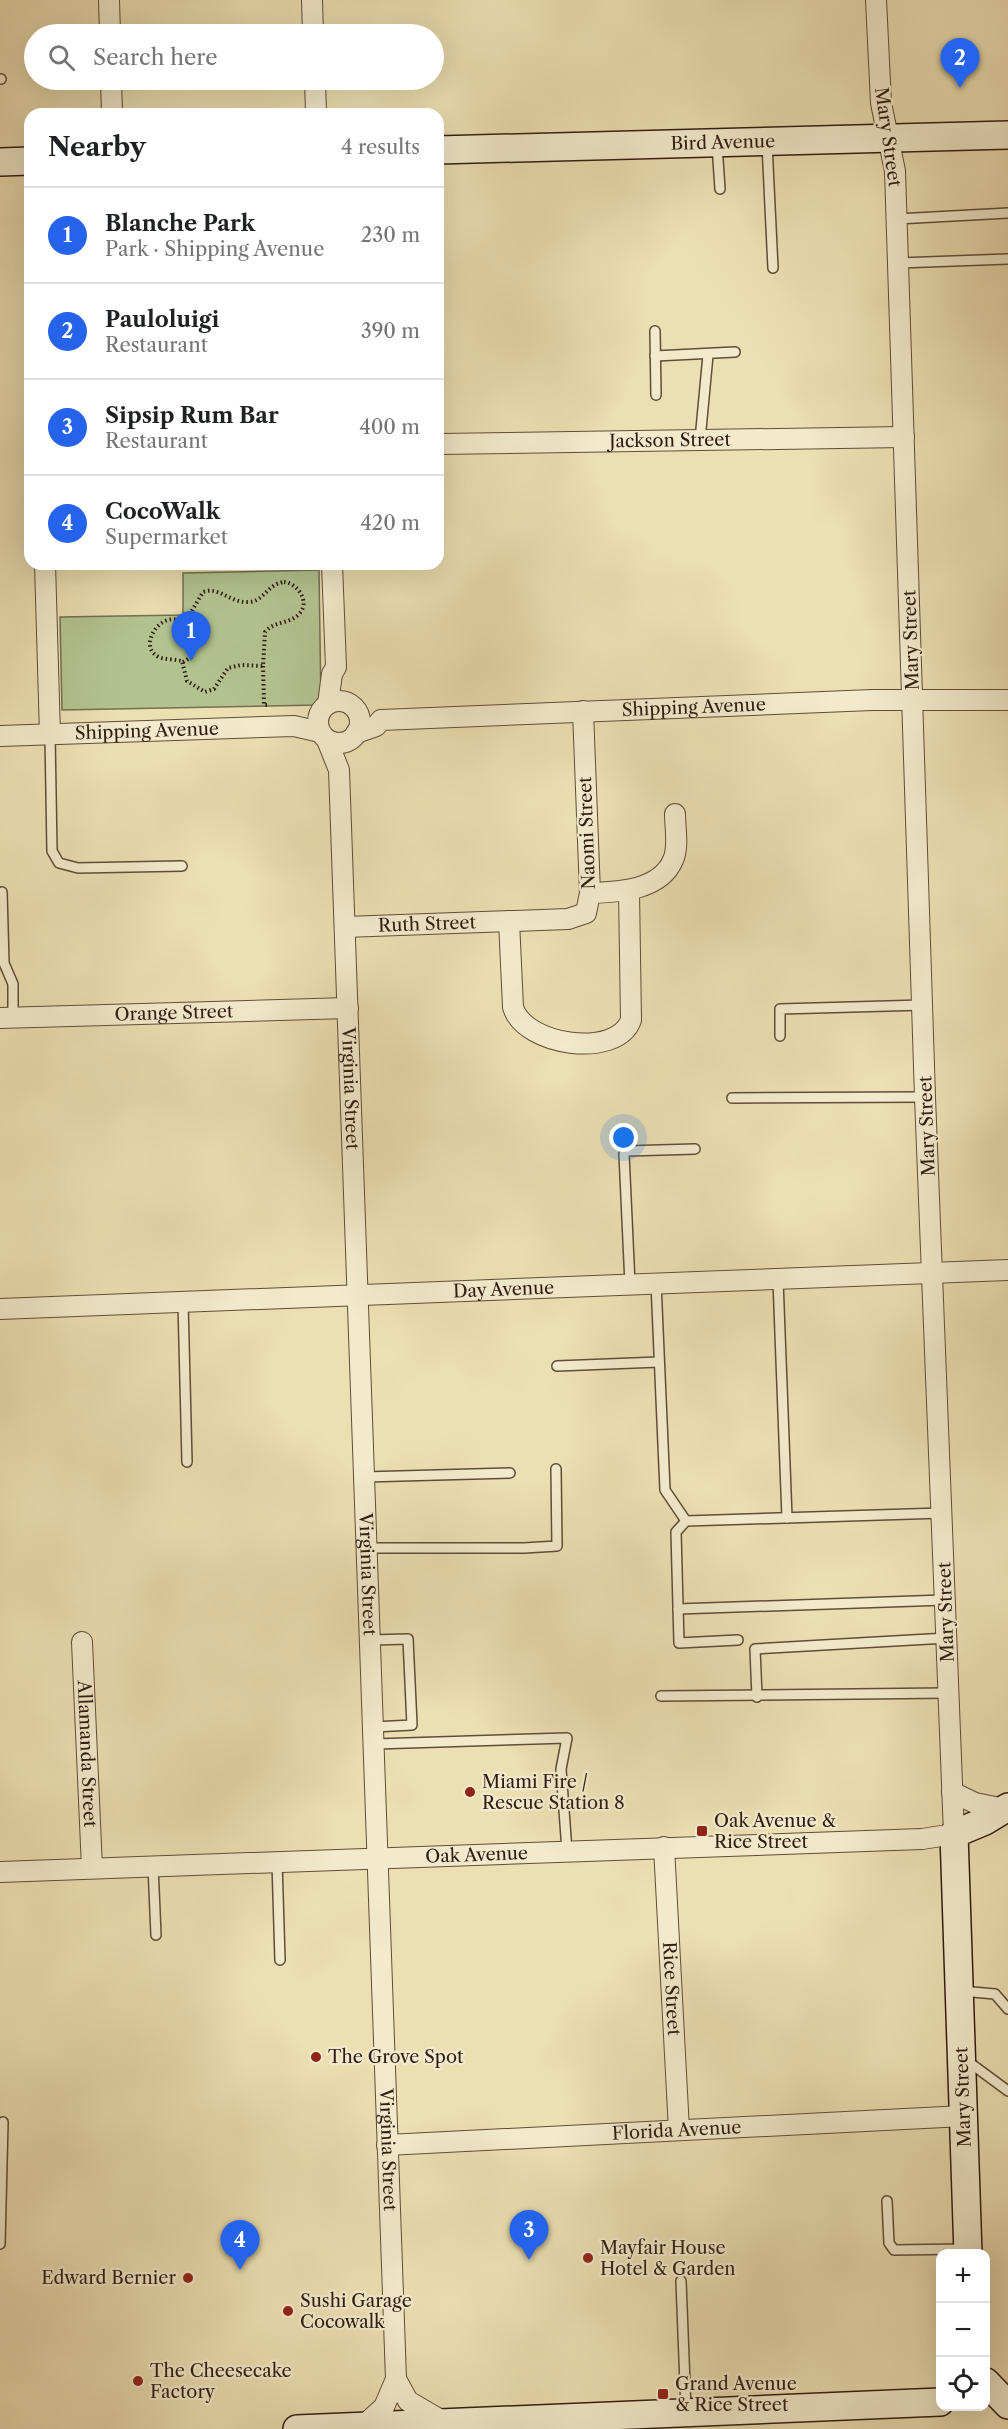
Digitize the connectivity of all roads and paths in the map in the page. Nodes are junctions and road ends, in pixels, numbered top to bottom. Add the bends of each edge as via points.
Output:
1 (109, 0) edge
2 (312, 0) edge
3 (876, 0) edge
4 (110, 24) edge
5 (313, 24) edge
6 (111, 90) edge
7 (315, 90) edge
8 (112, 108) edge
9 (316, 108) edge
10 (1008, 135) edge
11 (887, 138) junction
12 (767, 141) junction
13 (717, 143) junction
14 (444, 150) edge
15 (24, 161) edge
16 (0, 162) edge
17 (720, 189) dead end
18 (1008, 213) edge
19 (897, 219) junction
20 (1008, 260) edge
21 (899, 263) junction
22 (773, 268) dead end
23 (655, 331) dead end
24 (735, 352) dead end
25 (708, 355) junction
26 (655, 356) junction
27 (656, 395) dead end
28 (904, 437) junction
29 (700, 440) junction
30 (444, 444) edge
31 (45, 570) edge
32 (332, 570) edge
33 (193, 656) dead end
34 (183, 662) junction
35 (263, 666) junction
36 (336, 667) junction
37 (1008, 700) edge
38 (913, 702) junction
39 (268, 705) dead end
40 (324, 708) junction
41 (352, 708) junction
42 (583, 711) junction
43 (381, 720) junction
44 (294, 726) junction
45 (50, 735) junction
46 (0, 736) edge
47 (323, 736) junction
48 (354, 736) junction
49 (339, 770) junction
50 (675, 813) dead end
51 (182, 866) dead end
52 (629, 891) junction
53 (2, 892) dead end
54 (590, 893) junction
55 (509, 921) junction
56 (345, 927) junction
57 (923, 1005) junction
58 (348, 1008) junction
59 (7, 1018) edge
60 (780, 1036) dead end
61 (926, 1097) junction
62 (732, 1098) dead end
63 (695, 1149) dead end
64 (1008, 1270) edge
65 (933, 1272) junction
66 (778, 1280) junction
67 (656, 1283) junction
68 (630, 1284) junction
69 (358, 1294) junction
70 (183, 1302) junction
71 (0, 1309) edge
72 (659, 1362) junction
73 (557, 1366) dead end
74 (187, 1462) dead end
75 (556, 1469) dead end
76 (510, 1473) dead end
77 (364, 1477) junction
78 (942, 1513) junction
79 (787, 1518) junction
80 (686, 1521) junction
81 (367, 1548) junction
82 (945, 1600) junction
83 (678, 1610) junction
84 (947, 1638) junction
85 (371, 1640) junction
86 (738, 1640) dead end
87 (82, 1642) dead end
88 (948, 1693) junction
89 (661, 1696) dead end
90 (757, 1697) junction
91 (374, 1735) junction
92 (952, 1792) junction
93 (1007, 1808) edge
94 (954, 1834) junction
95 (664, 1847) junction
96 (567, 1851) junction
97 (379, 1858) junction
98 (277, 1862) junction
99 (153, 1866) junction
100 (92, 1868) junction
101 (0, 1872) edge
102 (156, 1935) dead end
103 (280, 1960) dead end
104 (959, 1991) junction
105 (1008, 2009) edge
106 (962, 2058) junction
107 (1008, 2091) edge
108 (964, 2116) junction
109 (3, 2122) dead end
110 (679, 2130) junction
111 (387, 2145) junction
112 (887, 2201) dead end
113 (0, 2244) edge
114 (968, 2249) edge
115 (936, 2251) edge
116 (681, 2281) dead end
117 (396, 2379) junction
118 (936, 2402) edge
119 (686, 2413) junction
120 (444, 2422) junction
121 (573, 2423) edge
122 (363, 2426) junction
123 (297, 2429) edge

1 - 4 street
2 - 5 street
3 - 11 street, Mary Street via 881,103
6 - 8 street
7 - 9 street
10 - 11 street, Bird Avenue
11 - 12 street, Bird Avenue
11 - 19 street, Mary Street via 895,171
12 - 13 street, Bird Avenue
12 - 22 lane
13 - 14 street, Bird Avenue
13 - 17 lane
15 - 16 street
18 - 19 lane
19 - 21 street, Mary Street
20 - 21 lane
21 - 28 street, Mary Street
23 - 26 lane
24 - 25 lane
25 - 26 lane
25 - 29 lane
26 - 27 lane
28 - 29 street, Jackson Street
28 - 38 street, Mary Street
29 - 30 street, Jackson Street
31 - 45 street
32 - 36 street
33 - 34 path
34 - 35 path via 187,681 205,692 214,689 231,666
34 - 35 path via 157,656 151,638 164,621 187,619 200,593 214,590 234,601 250,602 257,601 275,583 291,583 301,592 302,610 297,617 273,624 265,632
35 - 39 path via 264,705
36 - 40 street
36 - 41 street via 342,672
37 - 38 street, Shipping Avenue
38 - 42 street, Shipping Avenue via 872,700
38 - 57 street, Mary Street
40 - 41 street via 339,702
40 - 44 street, Shipping Avenue via 297,720
40 - 47 street via 318,722
41 - 43 street, Shipping Avenue via 377,715
41 - 48 street via 360,722
42 - 43 street, Shipping Avenue
42 - 54 street, Naomi Street
43 - 48 street, Shipping Avenue
44 - 45 street, Shipping Avenue
44 - 47 street, Shipping Avenue
45 - 46 street, Shipping Avenue
45 - 51 lane via 52,851 59,863 78,868
47 - 48 street via 339,743
47 - 49 street, Virginia Street
48 - 49 street, Virginia Street
49 - 56 street, Virginia Street
50 - 52 street via 674,860 655,878
52 - 54 street
52 - 55 street via 631,1020 624,1033 600,1041 564,1042 523,1024 513,1007
53 - 59 lane via 4,963 12,984
54 - 55 street, Naomi Street via 589,909 580,917
55 - 56 street, Ruth Street
56 - 58 street, Virginia Street
57 - 60 lane via 780,1009
57 - 61 street, Mary Street
58 - 59 street, Orange Street
58 - 69 street, Virginia Street
61 - 62 lane
61 - 65 street, Mary Street
63 - 68 lane via 624,1154
64 - 65 street, Day Avenue
65 - 66 street, Day Avenue
65 - 78 street, Mary Street
66 - 67 street, Day Avenue
66 - 79 lane
67 - 68 street, Day Avenue
67 - 72 lane
68 - 69 street, Day Avenue
69 - 70 street, Day Avenue
69 - 77 street, Virginia Street
70 - 71 street, Day Avenue
70 - 74 lane
72 - 73 lane
72 - 80 lane via 665,1490
75 - 81 lane via 557,1546
76 - 77 lane
77 - 81 street, Virginia Street
78 - 79 lane
78 - 82 street, Mary Street
79 - 80 lane
80 - 83 lane via 676,1532
81 - 85 street, Virginia Street
82 - 83 lane
82 - 84 street, Mary Street
83 - 86 lane via 679,1643
84 - 88 street, Mary Street
84 - 90 lane via 755,1649
85 - 91 street, Virginia Street
85 - 91 lane via 408,1639 412,1725
87 - 100 street, Allamanda Street
88 - 90 lane
88 - 92 street, Mary Street
89 - 90 lane
91 - 96 lane via 567,1738 561,1769
91 - 97 street, Virginia Street
92 - 93 street via 984,1805
92 - 94 street, Mary Street
93 - 94 street
94 - 95 street, Oak Avenue via 922,1839
94 - 104 street, Mary Street
95 - 96 street, Oak Avenue
95 - 110 street, Rice Street
96 - 97 street, Oak Avenue
97 - 98 street, Oak Avenue
97 - 111 street, Virginia Street
98 - 99 street, Oak Avenue
98 - 103 lane
99 - 100 street, Oak Avenue
99 - 102 lane
100 - 101 street, Oak Avenue
104 - 105 lane via 995,1994
104 - 106 street, Mary Street
106 - 107 lane
106 - 108 street, Mary Street
108 - 110 street, Florida Avenue
108 - 114 street, Mary Street
109 - 113 lane
110 - 111 street, Florida Avenue
111 - 117 street, Virginia Street
112 - 115 lane via 889,2243 894,2250
116 - 119 lane
117 - 120 street via 408,2401
117 - 122 street, Virginia Street via 384,2407
118 - 119 street
119 - 121 street
120 - 121 street
120 - 122 street
122 - 123 street

